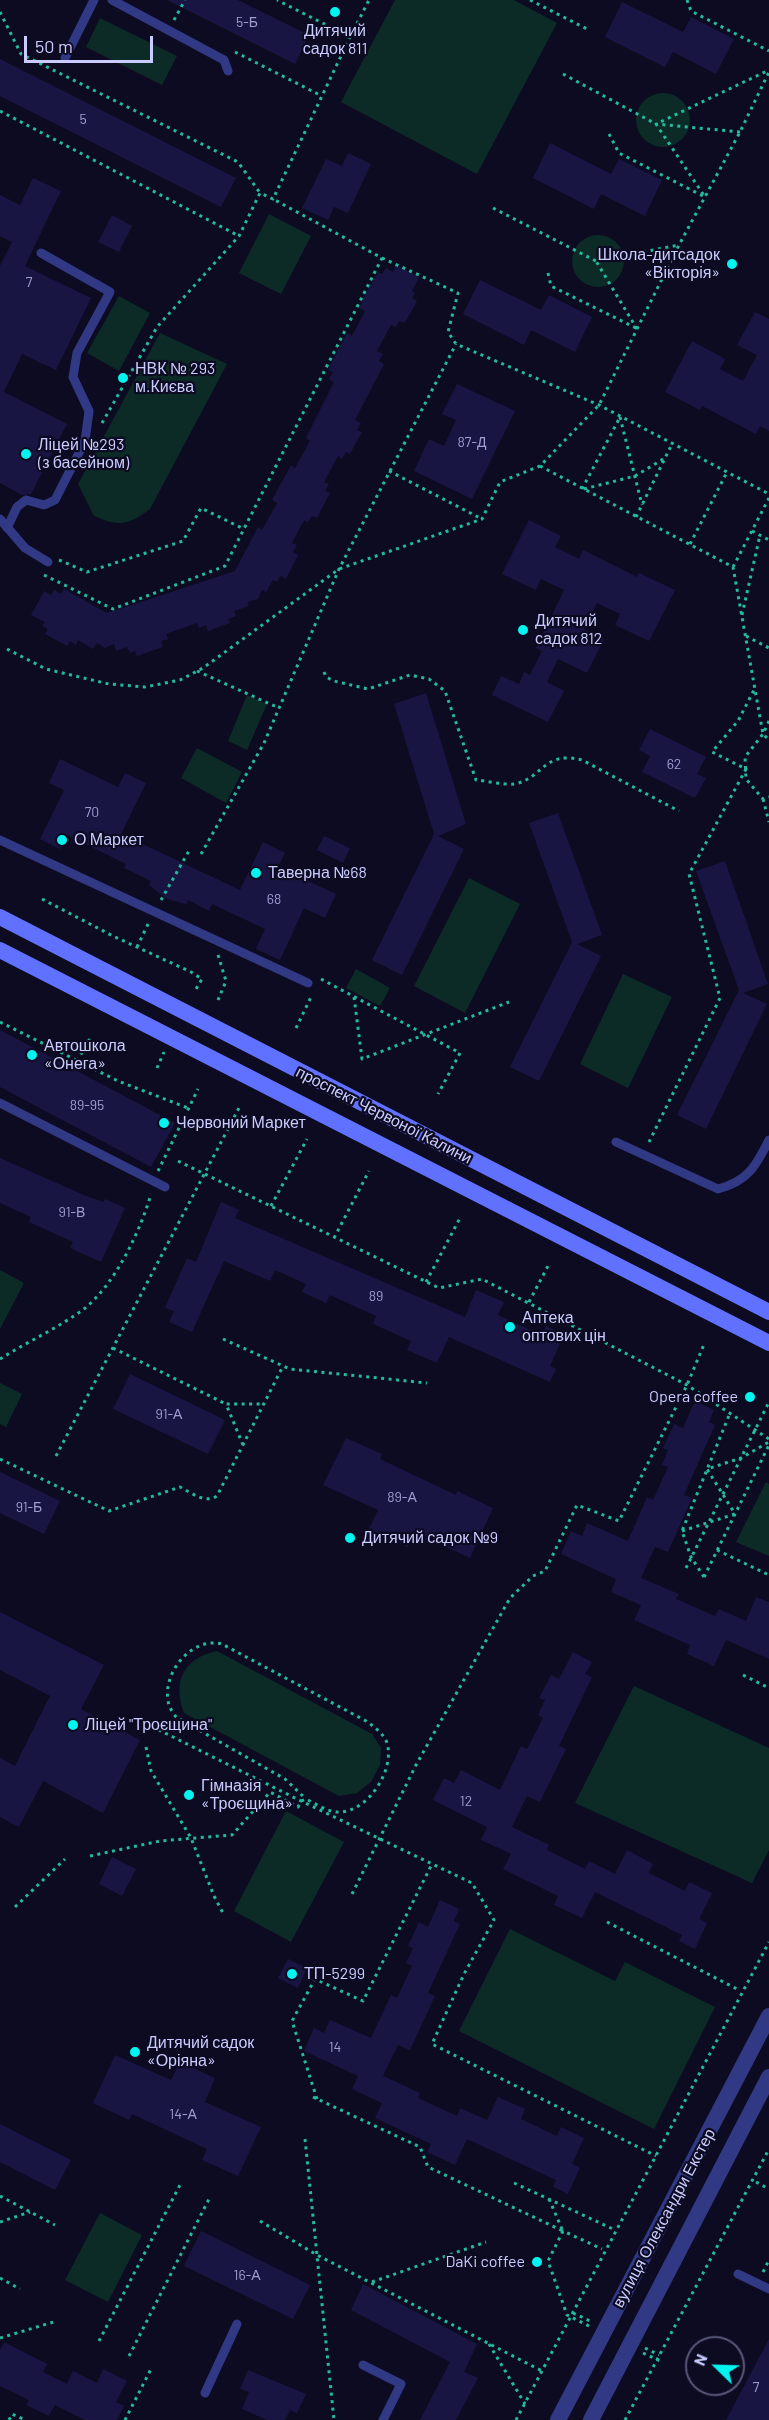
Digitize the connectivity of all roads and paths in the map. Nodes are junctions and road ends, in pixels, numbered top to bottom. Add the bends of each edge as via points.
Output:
1 (94, 0) edge
2 (112, 0) edge
3 (185, 0) edge
4 (277, 0) edge
5 (369, 0) edge
6 (530, 0) edge
7 (687, 0) edge
8 (0, 12) edge
9 (174, 21) dead end
10 (587, 29) dead end
11 (350, 37) junction
12 (227, 48) dead end
13 (769, 51) edge
14 (65, 58) dead end
15 (228, 71) dead end
16 (769, 71) edge
17 (563, 74) dead end
18 (322, 96) junction
19 (0, 111) edge
20 (656, 124) junction
21 (740, 132) junction
22 (609, 134) dead end
23 (260, 192) junction
24 (705, 197) junction
25 (273, 199) junction
26 (493, 208) dead end
27 (239, 236) junction
28 (679, 245) junction
29 (41, 253) dead end
30 (382, 258) junction
31 (597, 261) junction
32 (548, 273) dead end
33 (637, 329) junction
34 (456, 344) junction
35 (599, 405) junction
36 (620, 417) junction
37 (85, 441) junction
38 (672, 444) junction
39 (665, 458) junction
40 (540, 466) junction
41 (389, 471) junction
42 (727, 472) junction
43 (635, 476) junction
44 (582, 489) junction
45 (769, 496) edge
46 (642, 505) junction
47 (636, 517) junction
48 (0, 519) edge
49 (482, 519) junction
50 (7, 528) junction
51 (244, 529) junction
52 (752, 531) junction
53 (760, 535) junction
54 (769, 540) edge
55 (690, 544) junction
56 (48, 562) joint
57 (733, 567) junction
58 (339, 569) junction
59 (42, 575) dead end
60 (742, 617) junction
61 (746, 636) junction
62 (7, 648) dead end
63 (769, 648) edge
64 (197, 671) junction
65 (324, 672) dead end
66 (755, 688) junction
67 (279, 708) junction
68 (769, 721) edge
69 (763, 734) junction
70 (769, 740) edge
71 (746, 769) junction
72 (769, 797) edge
73 (764, 799) junction
74 (679, 811) dead end
75 (769, 822) edge
76 (0, 840) edge
77 (189, 849) dead end
78 (201, 854) dead end
79 (42, 899) dead end
80 (154, 911) junction
81 (0, 917) edge
82 (212, 939) junction
83 (137, 947) junction
84 (0, 950) edge
85 (320, 978) dead end
86 (311, 986) joint
87 (196, 989) dead end
88 (354, 997) junction
89 (218, 1000) dead end
90 (508, 1002) dead end
91 (0, 1022) edge
92 (296, 1028) dead end
93 (424, 1034) junction
94 (92, 1035) dead end
95 (164, 1052) dead end
96 (77, 1061) junction
97 (157, 1068) dead end
98 (198, 1089) dead end
99 (438, 1094) dead end
100 (0, 1103) edge
101 (188, 1108) junction
102 (239, 1108) dead end
103 (308, 1139) dead end
104 (769, 1140) edge
105 (616, 1142) dead end
106 (643, 1155) junction
107 (178, 1161) dead end
108 (369, 1171) dead end
109 (205, 1174) junction
110 (154, 1182) junction
111 (165, 1187) dead end
112 (271, 1207) junction
113 (460, 1218) dead end
114 (334, 1238) junction
115 (549, 1264) dead end
116 (426, 1282) junction
117 (529, 1302) junction
118 (769, 1312) edge
119 (223, 1339) dead end
120 (705, 1342) dead end
121 (769, 1343) edge
122 (113, 1348) junction
123 (0, 1359) edge
124 (283, 1366) junction
125 (427, 1383) dead end
126 (687, 1385) junction
127 (769, 1402) edge
128 (226, 1404) junction
129 (264, 1404) junction
130 (730, 1413) junction
131 (755, 1430) junction
132 (769, 1442) edge
133 (243, 1445) junction
134 (56, 1456) dead end
135 (741, 1458) junction
136 (0, 1460) edge
137 (707, 1469) junction
138 (722, 1496) junction
139 (735, 1514) junction
140 (708, 1523) junction
141 (682, 1531) junction
142 (717, 1550) junction
143 (691, 1557) junction
144 (686, 1568) dead end
145 (769, 1575) edge
146 (743, 1675) dead end
147 (769, 1688) edge
148 (145, 1723) dead end
149 (146, 1747) dead end
150 (306, 1799) junction
151 (301, 1801) junction
152 (191, 1838) junction
153 (380, 1838) junction
154 (90, 1856) dead end
155 (65, 1859) dead end
156 (432, 1864) junction
157 (352, 1894) dead end
158 (15, 1907) dead end
159 (224, 1915) dead end
160 (607, 1922) dead end
161 (769, 1942) edge
162 (739, 1990) dead end
163 (769, 2016) edge
164 (769, 2077) edge
165 (305, 2139) dead end
166 (769, 2149) edge
167 (656, 2156) junction
168 (756, 2182) dead end
169 (181, 2183) dead end
170 (514, 2183) dead end
171 (769, 2188) edge
172 (0, 2196) edge
173 (210, 2197) dead end
174 (549, 2199) junction
175 (31, 2212) junction
176 (260, 2221) dead end
177 (0, 2222) edge
178 (55, 2224) dead end
179 (613, 2229) dead end
180 (563, 2231) junction
181 (486, 2242) dead end
182 (602, 2249) dead end
183 (317, 2255) junction
184 (738, 2274) dead end
185 (0, 2278) edge
186 (372, 2282) junction
187 (20, 2289) dead end
188 (769, 2289) edge
189 (571, 2317) junction
190 (57, 2321) dead end
191 (237, 2324) dead end
192 (0, 2338) edge
193 (99, 2341) dead end
194 (488, 2342) junction
195 (129, 2356) dead end
196 (363, 2365) dead end
197 (152, 2367) dead end
198 (542, 2371) junction
199 (205, 2392) dead end
200 (525, 2404) junction
201 (9, 2420) edge
202 (25, 2420) edge
203 (126, 2420) edge
204 (334, 2420) edge
205 (383, 2420) edge
206 (516, 2420) edge
207 (558, 2420) edge
208 (591, 2420) edge
209 (625, 2420) edge

1 - 14 lane
2 - 15 lane via 224,60
3 - 9 path
4 - 11 path
5 - 11 path
6 - 10 path
7 - 13 path via 691,11
8 - 23 path via 21,54 238,162
11 - 18 path
12 - 18 path
16 - 20 path
16 - 21 path
17 - 20 path
18 - 25 path
19 - 27 path
20 - 21 path
20 - 24 path
21 - 24 path
22 - 24 path via 619,153
23 - 25 path
23 - 27 path
24 - 28 path
25 - 30 path
26 - 31 path
27 - 37 path via 157,327 98,430
28 - 31 path
28 - 33 path
29 - 37 lane via 110,292 77,353 73,377 89,411
30 - 34 path via 458,293 448,332
30 - 51 path
31 - 33 path
32 - 33 path via 551,286
33 - 35 path
34 - 35 path
34 - 41 path
35 - 36 path
35 - 40 path
36 - 38 path
36 - 43 path
36 - 44 path
37 - 50 lane via 55,500 44,505 26,500 17,507
38 - 39 path
38 - 42 path
39 - 43 path
39 - 46 path
40 - 44 path
40 - 49 path via 500,482
41 - 49 path
41 - 58 path
42 - 45 path
42 - 55 path
43 - 44 path
43 - 46 path
44 - 47 path
45 - 52 path
46 - 47 path
47 - 55 path
48 - 50 lane
49 - 58 path
50 - 56 lane via 25,548
51 - 56 path via 201,508 183,541 87,572 54,557
51 - 59 path via 225,566 113,609
52 - 53 path
52 - 57 path
53 - 54 path
53 - 60 path
55 - 57 path
57 - 60 path
58 - 64 path
58 - 67 path
60 - 61 path
61 - 63 path
61 - 66 path
62 - 64 path via 46,669 109,684 145,687 180,680
64 - 67 path
65 - 74 path via 334,681 368,689 410,675 440,686 476,780 514,784 550,761 567,756 582,760
66 - 69 path
66 - 71 path via 738,721 712,752
67 - 78 path via 253,764
68 - 69 path
69 - 70 path
69 - 71 path via 745,757
71 - 73 path via 746,779
71 - 106 path via 689,873 720,998
72 - 73 path
73 - 75 path
76 - 80 lane
77 - 80 path
79 - 83 path
80 - 82 lane
80 - 83 path
81 - 118 main road, проспект Червоної Калини
82 - 86 lane
82 - 89 path via 226,981
83 - 87 path via 202,979
84 - 121 main road, проспект Червоної Калини
85 - 88 path
86 - 92 path
88 - 93 path
88 - 93 path via 362,1059
90 - 93 path
91 - 96 path
93 - 99 path via 460,1053
94 - 96 path
95 - 97 path
96 - 101 path
98 - 101 path
100 - 110 lane
101 - 110 path
102 - 109 path
103 - 112 path
104 - 106 lane via 746,1177 718,1189
105 - 106 lane
107 - 109 path
108 - 114 path
109 - 112 path
109 - 122 path
110 - 111 lane
110 - 123 path via 145,1214 114,1275 85,1308
112 - 114 path
113 - 116 path
114 - 116 path
115 - 117 path
116 - 117 path via 439,1288 482,1279
117 - 126 path
119 - 124 path
120 - 126 path
122 - 128 path
122 - 134 path
124 - 125 path
124 - 129 path
126 - 130 path
126 - 153 path via 618,1521 578,1505 545,1571 533,1576 510,1598 416,1765
127 - 131 path
128 - 129 path
128 - 133 path
129 - 133 path
130 - 131 path
130 - 137 path
131 - 132 path
131 - 135 path
132 - 135 path
132 - 139 path
133 - 136 path via 212,1499 206,1500 180,1487 109,1511
135 - 137 path
135 - 138 path
137 - 138 path
137 - 141 path
138 - 139 path
138 - 140 path
139 - 140 path
139 - 142 path
140 - 141 path
140 - 143 path
141 - 143 path
142 - 143 path via 704,1577
142 - 145 path
143 - 144 path
146 - 147 path
148 - 151 path
149 - 152 path via 152,1771
150 - 150 path via 340,1812 362,1804 385,1772 385,1737 368,1722 222,1644 212,1641 188,1652 171,1679 169,1705 176,1717 285,1779
150 - 151 path
151 - 152 path via 298,1807 270,1792 232,1834
151 - 153 path
152 - 154 path
152 - 159 path
153 - 156 path
153 - 157 path
155 - 158 path
156 - 167 path via 472,1883 494,1920 432,2044
156 - 180 path via 363,2001 315,1979 292,2021 315,2098 420,2147 428,2167
160 - 162 path
161 - 167 path
163 - 207 street, вулиця Олександри Екстер
164 - 208 street, вулиця Олександри Екстер
165 - 183 path
166 - 209 path
167 - 189 path
168 - 171 path
169 - 193 path
170 - 174 path
172 - 175 path
173 - 195 path
174 - 179 path
174 - 180 path
175 - 177 path
175 - 178 path
176 - 183 path
180 - 182 path
180 - 189 path via 548,2261
181 - 186 path
183 - 186 path
183 - 204 path
184 - 188 lane
185 - 187 path
186 - 194 path
189 - 198 path
190 - 192 path
191 - 199 lane
194 - 198 path
194 - 200 path
196 - 205 lane via 401,2384
197 - 203 path
198 - 200 path
200 - 206 path
201 - 202 path via 12,2414

